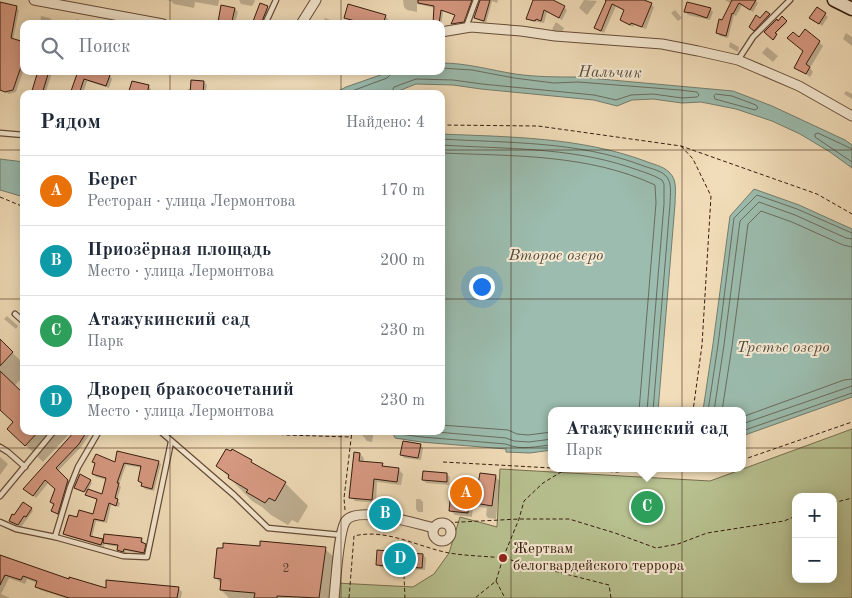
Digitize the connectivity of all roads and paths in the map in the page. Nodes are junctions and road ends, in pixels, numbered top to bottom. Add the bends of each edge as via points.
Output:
1 (34, 0) edge
2 (276, 0) edge
3 (316, 0) edge
4 (476, 0) edge
5 (790, 0) edge
6 (834, 0) edge
7 (852, 10) edge
8 (141, 20) edge
9 (267, 20) edge
10 (304, 20) edge
11 (466, 28) junction
12 (445, 31) edge
13 (738, 60) junction
14 (852, 116) edge
15 (445, 125) edge
16 (0, 133) edge
17 (20, 135) edge
18 (680, 146) junction
19 (0, 197) edge
20 (20, 205) edge
21 (852, 214) edge
22 (15, 314) dead end
23 (20, 318) edge
24 (694, 407) edge
25 (852, 422) edge
26 (51, 435) edge
27 (97, 435) edge
28 (164, 435) edge
29 (286, 435) edge
30 (351, 437) joint
31 (171, 442) junction
32 (0, 447) edge
33 (746, 459) edge
34 (443, 462) dead end
35 (25, 467) junction
36 (548, 468) edge
37 (561, 472) edge
38 (0, 496) edge
39 (852, 498) edge
40 (837, 502) edge
41 (792, 518) edge
42 (519, 519) junction
43 (346, 521) junction
44 (0, 522) edge
45 (442, 522) junction
46 (434, 528) junction
47 (342, 536) junction
48 (55, 537) junction
49 (503, 558) junction
50 (404, 575) dead end
51 (496, 582) junction
52 (334, 598) edge
53 (349, 598) edge
54 (405, 598) edge
55 (475, 598) edge
56 (505, 598) edge
57 (611, 598) edge

1 - 8 street
2 - 9 lane
3 - 10 street
4 - 11 lane
5 - 13 lane via 752,37
6 - 7 street
11 - 12 street
11 - 13 street via 662,44
13 - 14 street via 799,86
15 - 18 path via 538,126
16 - 17 lane
18 - 21 path via 817,194
18 - 24 path via 693,158 711,196 702,345
19 - 20 path
22 - 23 lane
25 - 33 path
26 - 35 lane
27 - 48 lane via 78,467
28 - 31 lane
29 - 30 path
30 - 43 path via 344,498
31 - 47 lane via 268,528
31 - 48 lane via 147,557 124,556
32 - 35 lane
34 - 36 path
35 - 38 lane
37 - 42 path via 524,501
39 - 40 path
41 - 42 path via 707,532 678,544 656,548 569,519
42 - 45 path
42 - 49 path
43 - 46 street via 350,516 361,514
43 - 47 street
44 - 48 lane via 16,529
45 - 46 street
45 - 46 street via 451,528 452,533 446,541 436,538
47 - 52 street
49 - 51 path
49 - 53 path via 449,553 383,535 366,533 354,536
49 - 57 path via 609,585
50 - 54 path
51 - 55 path
51 - 56 path

